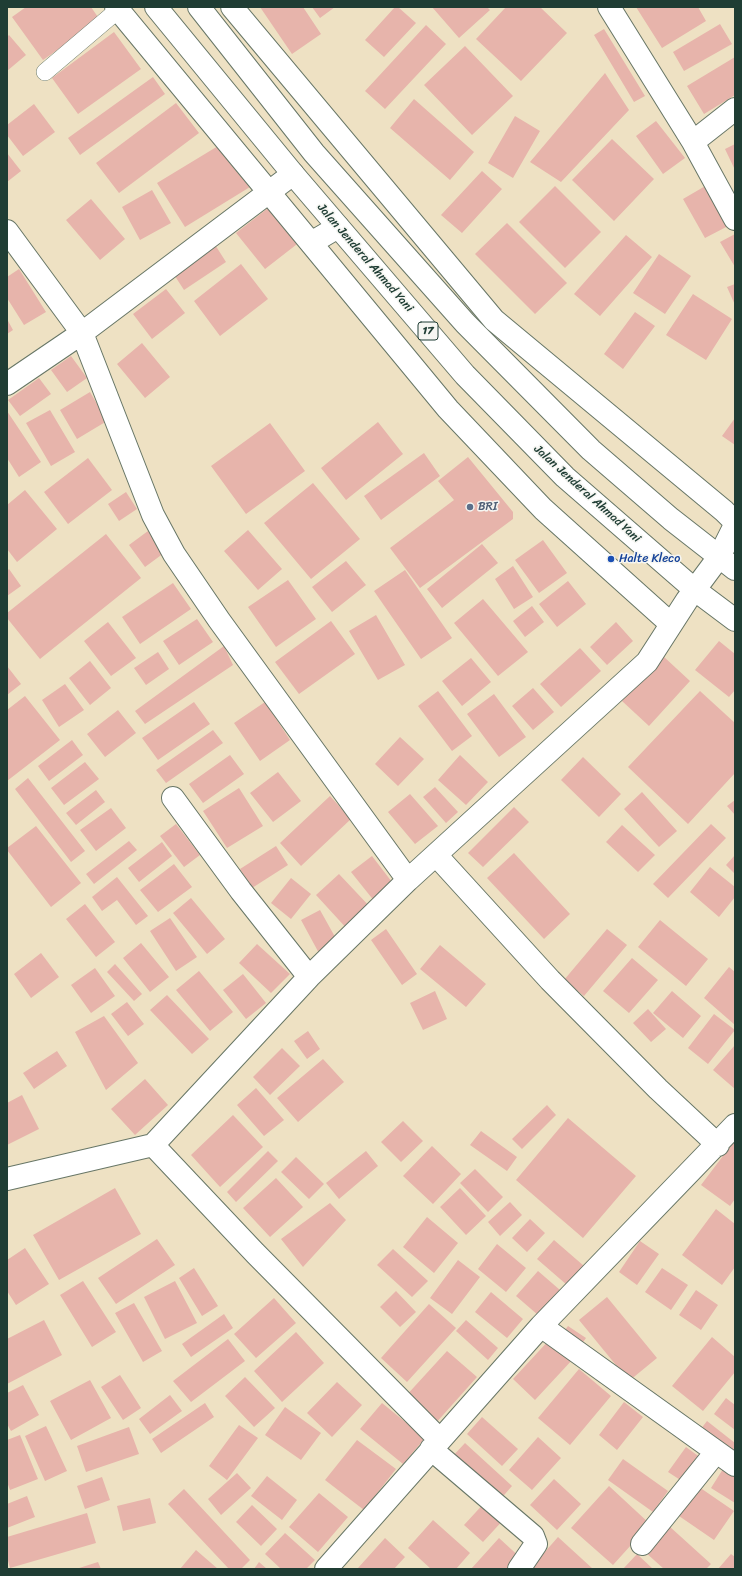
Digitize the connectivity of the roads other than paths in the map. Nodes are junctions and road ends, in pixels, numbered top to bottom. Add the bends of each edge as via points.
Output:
1 (156, 7) edge
2 (199, 7) edge
3 (232, 7) edge
4 (610, 7) edge
5 (119, 8) edge
6 (262, 42) junction
7 (241, 59) junction
8 (45, 72) dead end
9 (234, 103) junction
10 (735, 109) edge
11 (210, 121) junction
12 (693, 142) junction
13 (293, 174) junction
14 (375, 178) junction
15 (269, 192) junction
16 (351, 195) junction
17 (409, 219) junction
18 (735, 219) edge
19 (338, 227) junction
20 (7, 231) edge
21 (387, 236) junction
22 (311, 243) junction
23 (82, 333) junction
24 (7, 384) edge
25 (727, 563) edge
26 (695, 590) junction
27 (735, 620) edge
28 (671, 624) junction
29 (173, 798) dead end
30 (436, 855) junction
31 (408, 880) junction
32 (309, 977) junction
33 (735, 1125) edge
34 (153, 1145) junction
35 (718, 1145) junction
36 (7, 1179) edge
37 (542, 1326) junction
38 (436, 1444) junction
39 (716, 1452) junction
40 (735, 1465) edge
41 (642, 1544) dead end
42 (326, 1569) edge
43 (519, 1569) edge

1 - 9 main road, Jalan Jenderal Ahmad Yani / 17
2 - 7 main road
3 - 6 main road
4 - 12 main road
5 - 8 lane
5 - 11 main road
6 - 7 main road
6 - 14 main road
7 - 16 main road via 314,153
9 - 11 main road
9 - 13 main road, Jalan Jenderal Ahmad Yani / 17
10 - 12 main road
11 - 15 main road
12 - 18 main road
13 - 15 main road
13 - 19 main road, Jalan Jenderal Ahmad Yani / 17
14 - 16 main road
14 - 17 main road
15 - 22 main road
15 - 23 main road
16 - 21 main road
17 - 21 main road
17 - 25 main road via 494,320 733,520 734,528
19 - 22 main road
19 - 26 main road, Jalan Jenderal Ahmad Yani / 17 via 465,375 565,477
20 - 23 main road
21 - 25 main road via 465,323 590,450
22 - 28 main road via 448,410 543,509
23 - 24 main road
23 - 31 main road via 153,515 174,554
25 - 26 main road
26 - 27 main road, Jalan Jenderal Ahmad Yani / 17
26 - 28 main road
28 - 30 main road via 648,662
29 - 32 main road via 241,892
30 - 31 main road
30 - 35 main road via 550,980 658,1089
31 - 32 main road
32 - 34 main road
33 - 35 main road
34 - 36 main road
34 - 38 main road
35 - 37 main road
37 - 38 main road
37 - 39 main road
38 - 42 main road
38 - 43 main road via 533,1536 536,1544
39 - 40 main road
39 - 41 main road

